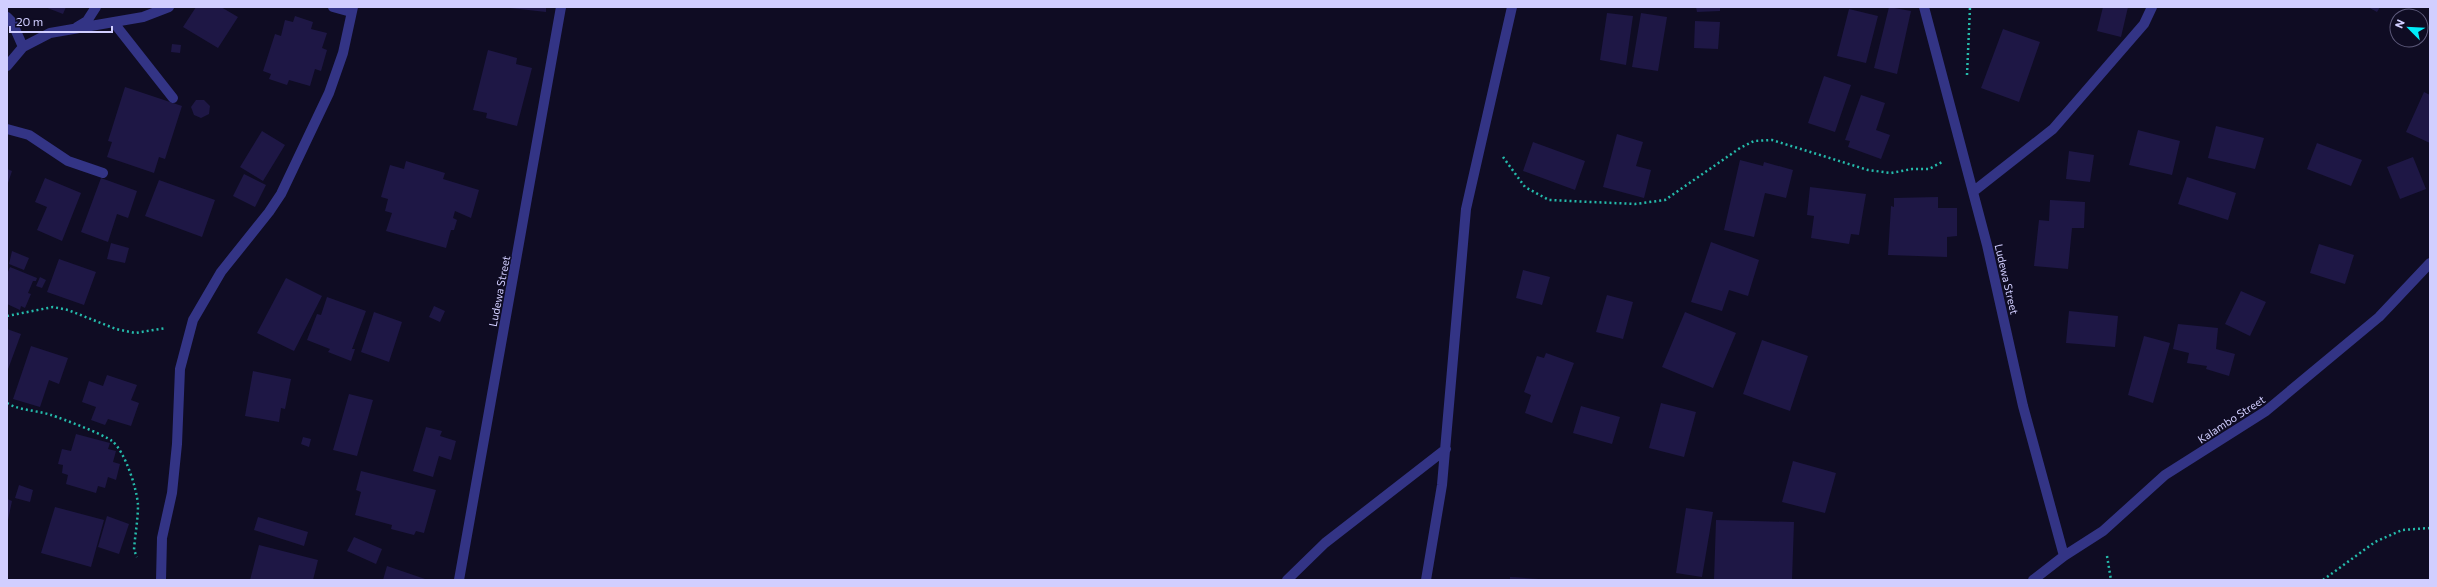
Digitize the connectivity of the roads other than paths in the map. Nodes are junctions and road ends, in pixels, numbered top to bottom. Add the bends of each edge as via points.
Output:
1 (96, 7) edge
2 (169, 7) edge
3 (333, 7) edge
4 (561, 7) edge
5 (1512, 7) edge
6 (1924, 7) edge
7 (2152, 7) edge
8 (352, 9) edge
9 (7, 17) edge
10 (114, 22) junction
11 (75, 28) junction
12 (23, 47) junction
13 (7, 66) edge
14 (173, 98) dead end
15 (7, 130) edge
16 (102, 173) dead end
17 (1974, 191) junction
18 (2430, 263) edge
19 (1446, 449) junction
20 (2064, 556) junction
21 (160, 580) edge
22 (459, 580) edge
23 (1287, 580) edge
24 (1426, 580) edge
25 (2033, 580) edge

1 - 11 street via 86,21
2 - 10 street via 143,17
3 - 8 street
4 - 22 street, Ludewa Street
5 - 19 street via 1466,210
6 - 17 street, Ludewa Street
7 - 17 street via 2144,24 2053,129
8 - 21 street via 344,53 329,93 281,194 221,272 193,320 180,369 177,444 172,493 162,538
9 - 12 street via 12,22
10 - 11 street
10 - 14 street
11 - 12 street via 50,33
12 - 13 street
15 - 16 street via 29,134 68,161
17 - 20 street, Ludewa Street via 2024,406
18 - 20 street, Kalambo Street via 2379,317 2266,411 2165,475 2103,532
19 - 23 street via 1325,543
19 - 24 street
20 - 25 street, Kalambo Street

